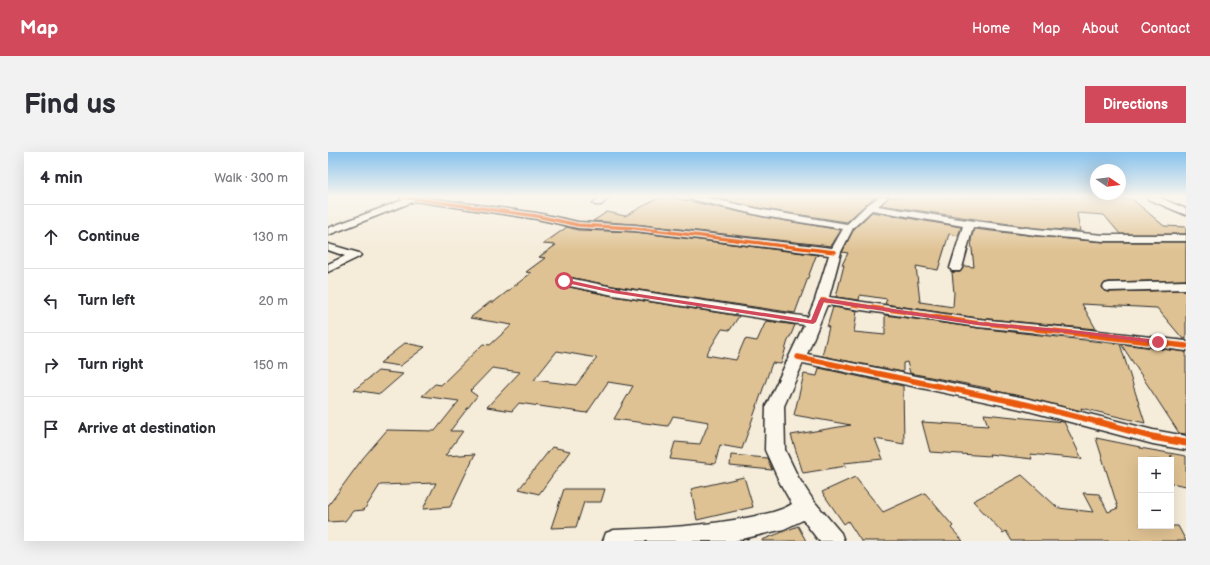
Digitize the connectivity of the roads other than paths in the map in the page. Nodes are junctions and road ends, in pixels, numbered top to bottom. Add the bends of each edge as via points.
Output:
1 (371, 215) edge
2 (531, 215) edge
3 (781, 215) edge
4 (861, 215) edge
5 (917, 215) edge
6 (969, 224) junction
7 (849, 227) junction
8 (328, 232) edge
9 (1186, 238) edge
10 (328, 247) edge
11 (835, 252) junction
12 (328, 268) edge
13 (956, 268) dead end
14 (564, 281) dead end
15 (1186, 285) edge
16 (1109, 287) dead end
17 (822, 300) junction
18 (813, 322) junction
19 (1186, 346) edge
20 (798, 357) junction
21 (1186, 443) edge
22 (805, 507) junction
23 (614, 541) edge
24 (833, 541) edge

1 - 8 street
2 - 11 street via 578,225 635,228
3 - 7 street
4 - 7 street
5 - 6 street
6 - 9 street via 1092,237
6 - 13 street
7 - 11 street
10 - 12 street via 355,255
11 - 17 street
14 - 18 street via 613,292
15 - 16 street
17 - 18 street
17 - 19 street via 978,323 1081,332
18 - 20 street
20 - 21 street via 986,395 1155,438
20 - 22 street via 775,406 775,450 790,483
22 - 23 street via 785,519 733,530
22 - 24 street

